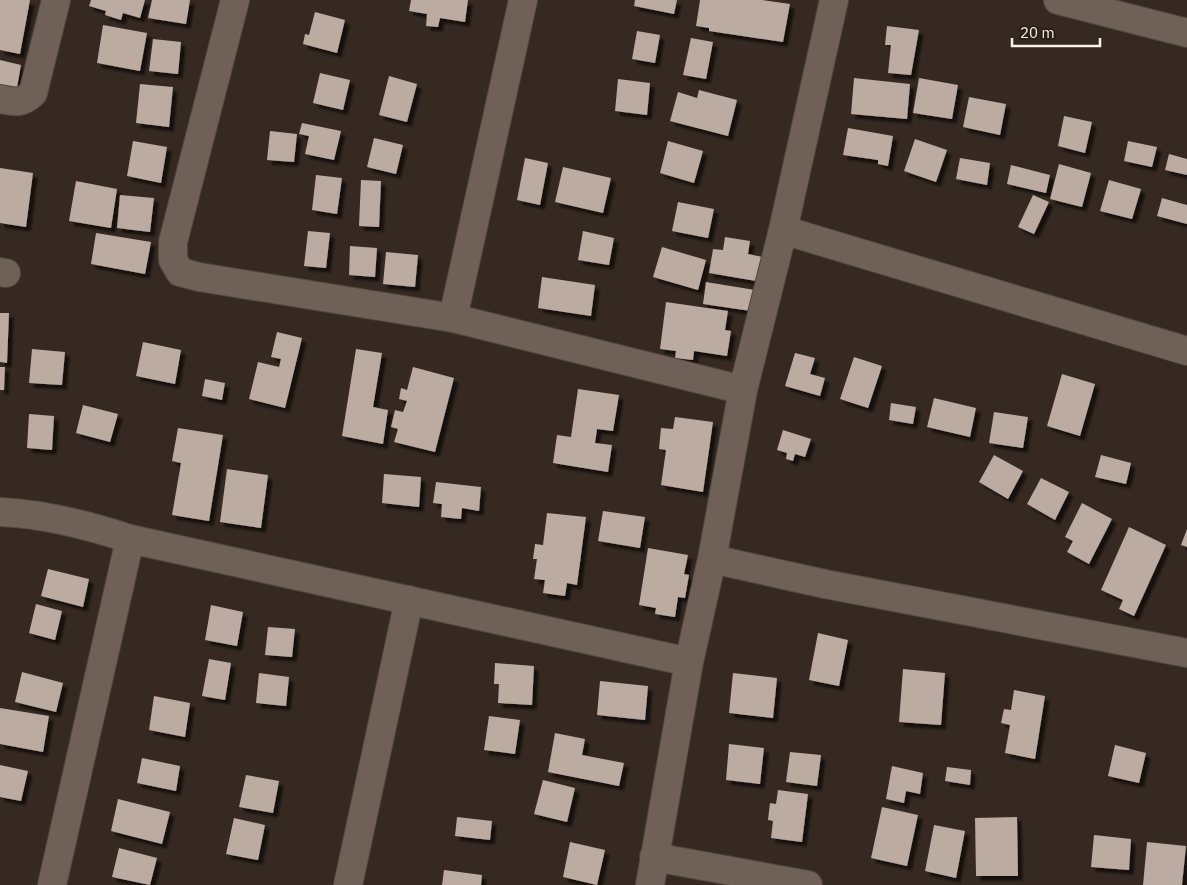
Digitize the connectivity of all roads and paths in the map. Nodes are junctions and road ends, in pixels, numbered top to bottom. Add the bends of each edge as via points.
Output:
1 (56, 0) edge
2 (235, 0) edge
3 (523, 0) edge
4 (834, 0) edge
5 (1058, 0) edge
6 (1187, 33) edge
7 (0, 99) edge
8 (783, 230) junction
9 (453, 318) junction
10 (1187, 351) edge
11 (743, 390) junction
12 (0, 512) edge
13 (130, 540) junction
14 (712, 560) junction
15 (409, 600) junction
16 (1187, 653) edge
17 (689, 662) junction
18 (654, 857) junction
19 (52, 885) edge
20 (348, 885) edge
21 (650, 885) edge
22 (808, 885) edge

1 - 7 street via 33,94 16,103
2 - 9 street via 173,242 173,260 180,272
3 - 9 street
4 - 8 street
5 - 6 street
8 - 10 street
8 - 11 street
9 - 11 street
11 - 14 street
12 - 13 street via 47,517
13 - 15 street
13 - 19 street
14 - 16 street
14 - 17 street
15 - 17 street
15 - 20 street
17 - 18 street
18 - 21 street
18 - 22 street

